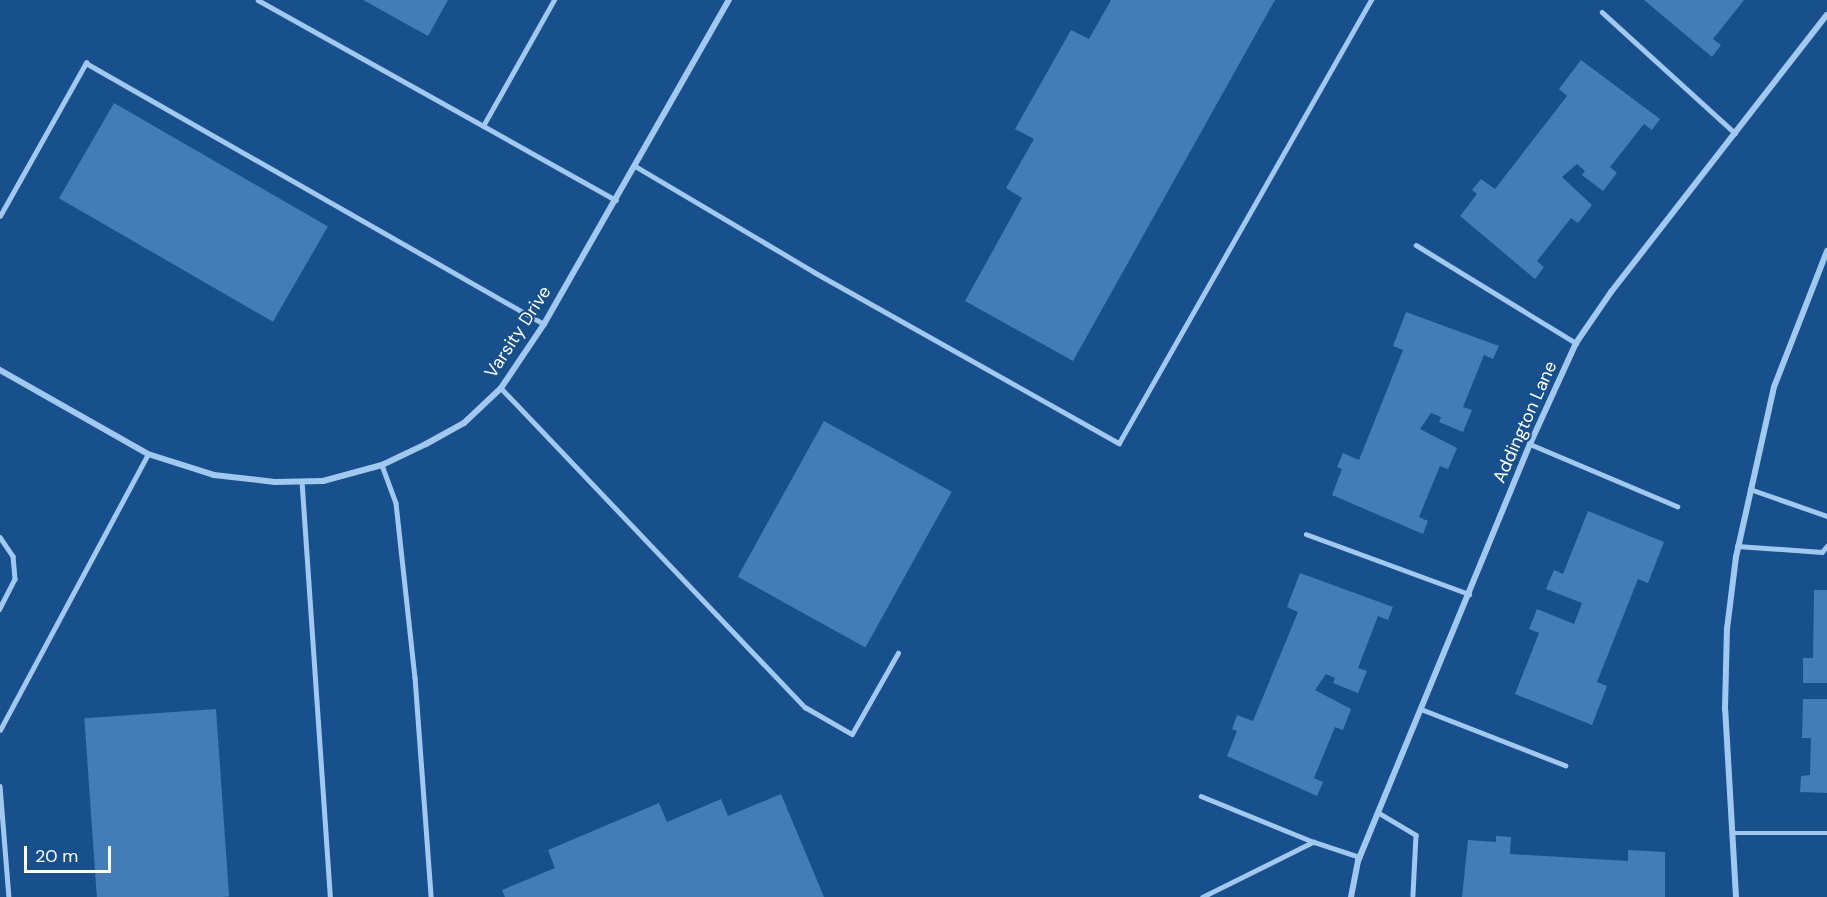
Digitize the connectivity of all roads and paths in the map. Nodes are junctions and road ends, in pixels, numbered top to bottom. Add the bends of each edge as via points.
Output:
1 (258, 0) edge
2 (554, 0) edge
3 (729, 0) edge
4 (1371, 0) edge
5 (1602, 12) dead end
6 (1827, 15) edge
7 (483, 126) junction
8 (1735, 134) junction
9 (635, 166) junction
10 (616, 200) junction
11 (0, 216) edge
12 (1416, 245) dead end
13 (1827, 251) edge
14 (544, 324) junction
15 (1576, 343) junction
16 (0, 370) edge
17 (501, 388) junction
18 (1530, 444) junction
19 (148, 454) junction
20 (382, 465) junction
21 (302, 481) junction
22 (1750, 489) junction
23 (1677, 506) dead end
24 (1827, 516) edge
25 (1306, 534) dead end
26 (0, 537) edge
27 (1737, 546) junction
28 (1827, 546) edge
29 (1469, 594) junction
30 (0, 609) edge
31 (898, 653) dead end
32 (1421, 709) junction
33 (0, 730) edge
34 (1565, 765) dead end
35 (0, 786) edge
36 (1201, 796) dead end
37 (1379, 813) junction
38 (1827, 832) edge
39 (1733, 833) junction
40 (1314, 842) junction
41 (1360, 857) junction
42 (1413, 895) dead end
43 (9, 897) edge
44 (330, 897) edge
45 (431, 897) edge
46 (1203, 897) edge
47 (1351, 897) edge
48 (1736, 897) edge

1 - 7 lane
2 - 7 lane
3 - 9 street, Varsity Drive
4 - 9 lane via 1119,443 814,272
5 - 8 lane
6 - 8 street, Addington Lane
7 - 10 lane
8 - 15 street, Addington Lane via 1611,292
9 - 10 street, Varsity Drive
10 - 14 street, Varsity Drive
11 - 14 lane via 86,63
12 - 15 lane
13 - 22 street via 1774,387
14 - 17 street, Varsity Drive
15 - 18 street, Addington Lane
16 - 19 street, Varsity Drive
17 - 20 street, Varsity Drive via 464,423
17 - 31 lane via 805,708 852,734
18 - 23 lane
18 - 29 street, Addington Lane
19 - 21 street, Varsity Drive via 214,475
19 - 33 lane
20 - 21 street, Varsity Drive via 323,481
20 - 45 lane via 396,504 416,677
21 - 44 lane
22 - 24 lane
22 - 27 street
25 - 29 lane
26 - 30 lane via 13,556 15,579
27 - 28 lane via 1822,552
27 - 39 street via 1727,629 1725,709
29 - 32 street, Addington Lane
32 - 34 lane
32 - 37 street, Addington Lane
35 - 43 lane
36 - 40 lane
37 - 41 street, Addington Lane
37 - 42 lane via 1416,835
38 - 39 lane
39 - 48 street
40 - 41 lane
40 - 46 lane
41 - 47 street, Addington Lane

